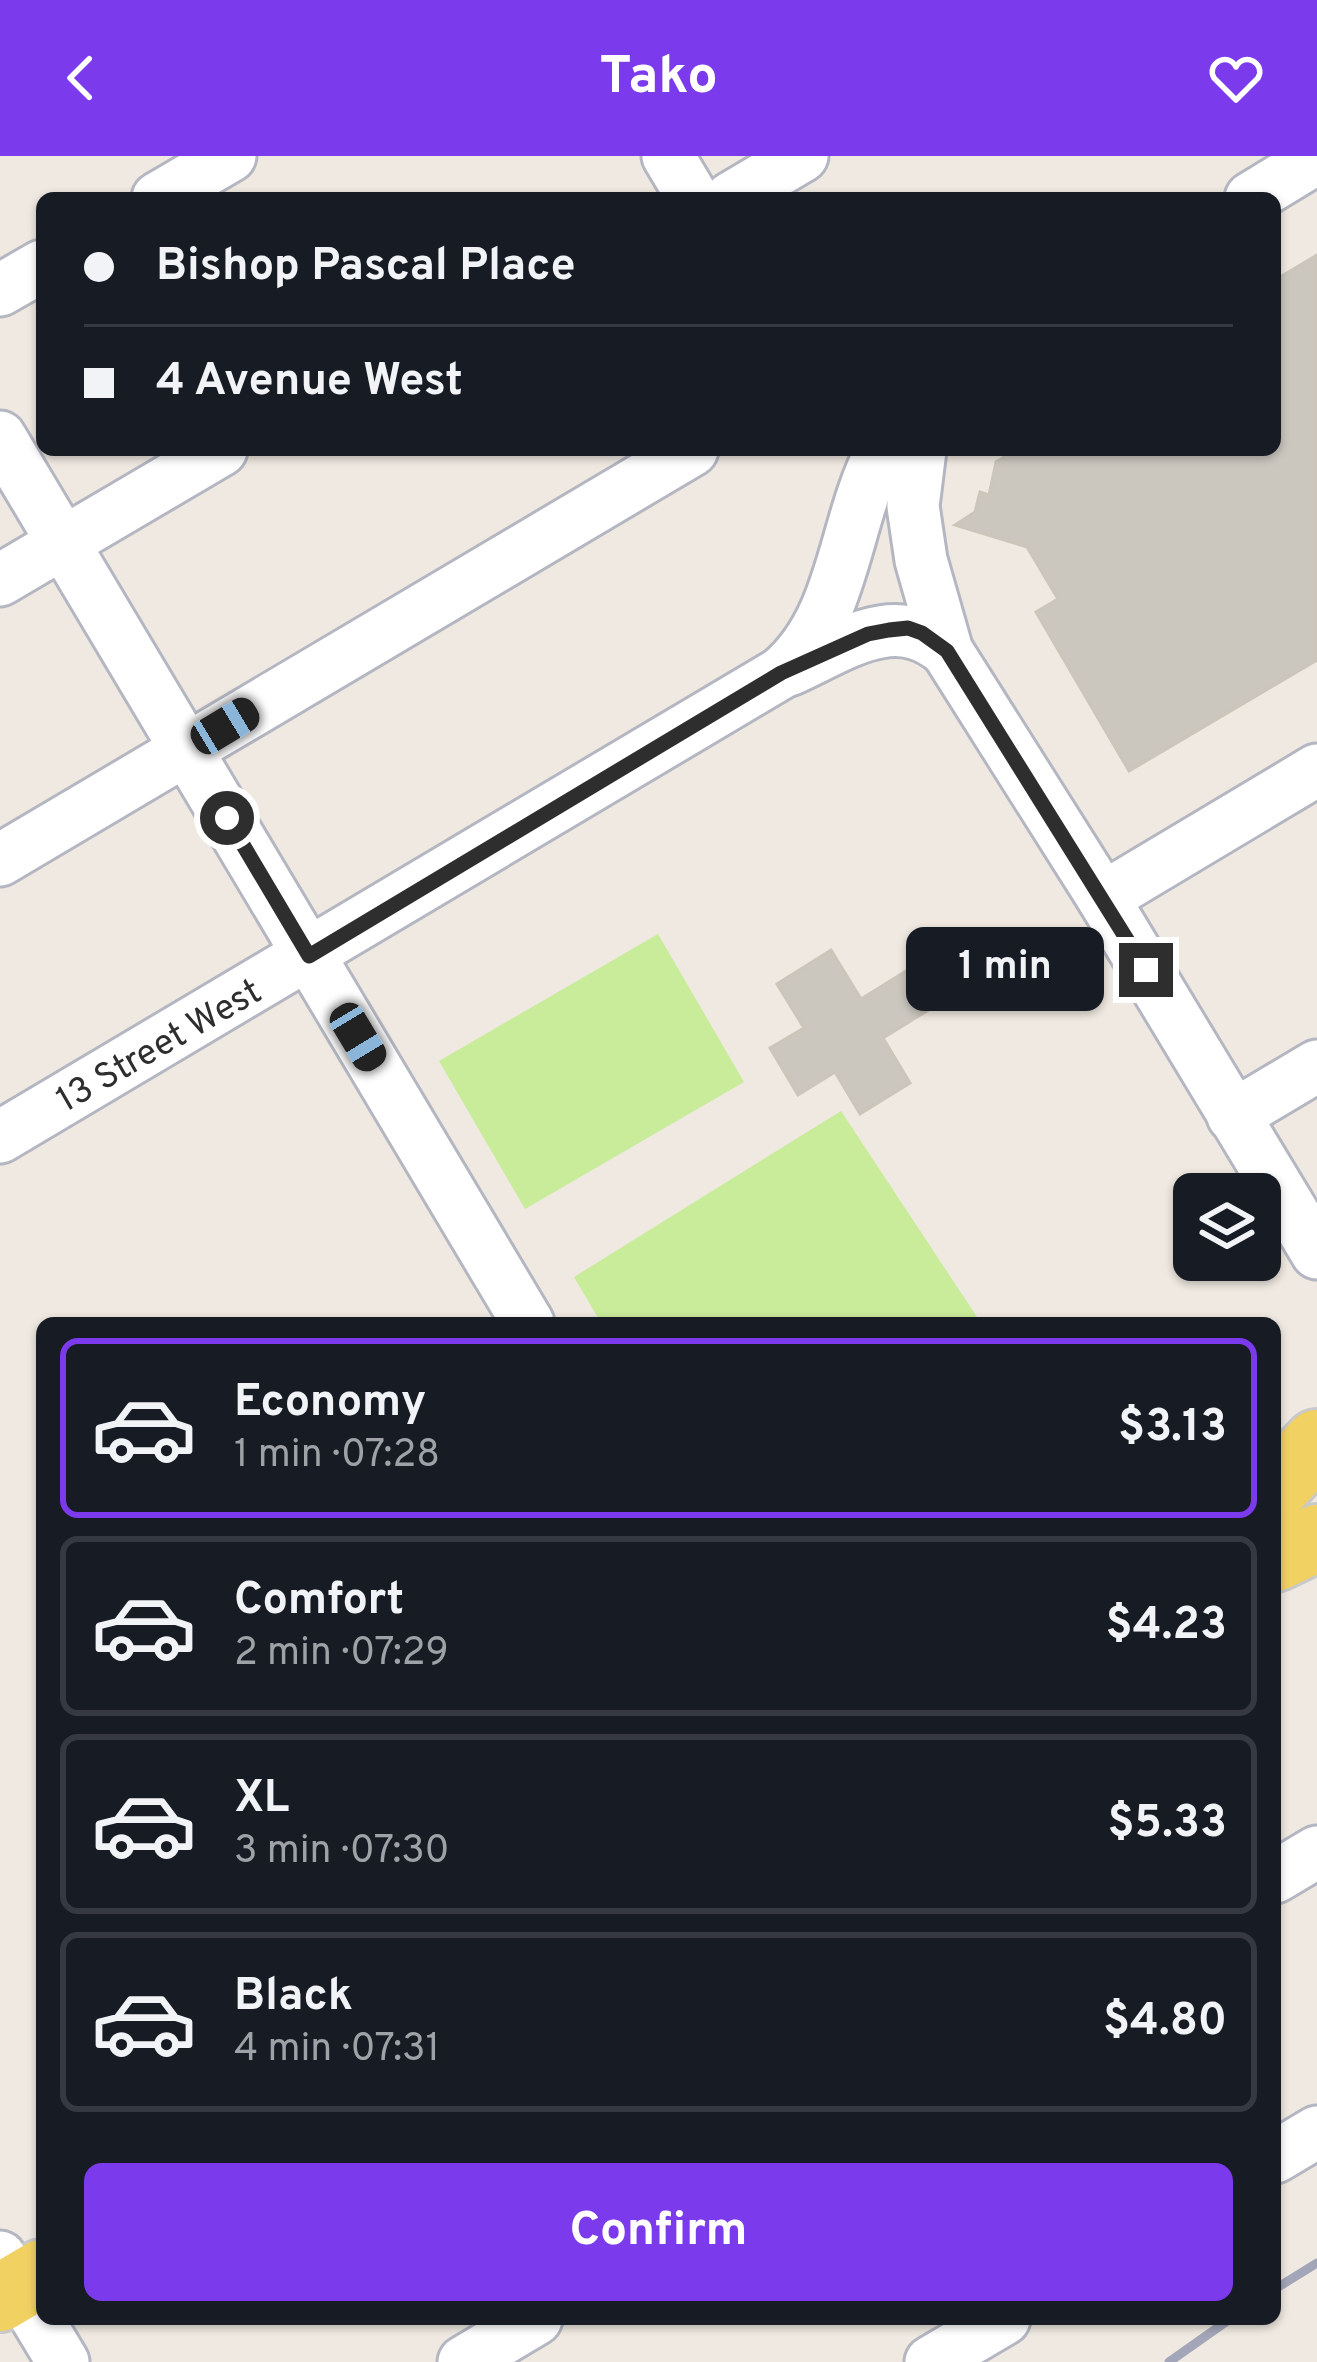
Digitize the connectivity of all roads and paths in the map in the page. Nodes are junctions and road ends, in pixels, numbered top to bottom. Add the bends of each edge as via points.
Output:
1 (230, 156) edge
2 (802, 156) edge
3 (1317, 158) edge
4 (168, 192) edge
5 (740, 192) edge
6 (1261, 192) edge
7 (36, 269) edge
8 (0, 290) edge
9 (0, 437) edge
10 (211, 456) edge
11 (682, 456) edge
12 (919, 456) edge
13 (864, 462) edge
14 (63, 542) junction
15 (0, 580) edge
16 (947, 651) junction
17 (781, 673) junction
18 (186, 749) junction
19 (1317, 770) edge
20 (0, 860) edge
21 (1103, 898) junction
22 (309, 956) junction
23 (1317, 1066) edge
24 (1233, 1116) junction
25 (0, 1137) edge
26 (1317, 1253) edge
27 (524, 1317) edge
28 (1317, 1443) edge
29 (1281, 1482) edge
30 (1317, 1538) edge
31 (1281, 1555) edge
32 (1317, 1852) edge
33 (1281, 1873) edge
34 (1317, 2132) edge
35 (1281, 2153) edge
36 (15, 2278) edge
37 (36, 2315) edge
38 (42, 2325) edge
39 (526, 2325) edge
40 (994, 2325) edge
41 (63, 2362) edge
42 (464, 2362) edge
43 (932, 2362) edge

1 - 4 street
2 - 5 street
3 - 6 street
7 - 8 street
9 - 14 street
10 - 14 street
11 - 18 street
12 - 16 street via 914,506 921,560
13 - 17 street, 13 Street West via 824,619
14 - 15 street
14 - 18 street
16 - 17 street via 922,633 889,630
16 - 21 street
17 - 22 street, 13 Street West
18 - 20 street
18 - 22 street
19 - 21 street
21 - 24 street
22 - 25 street, 13 Street West
22 - 27 street
23 - 24 street
24 - 26 street
28 - 29 main road
30 - 31 main road
32 - 33 street
34 - 35 street
36 - 37 street
38 - 41 street
39 - 42 street
40 - 43 street

